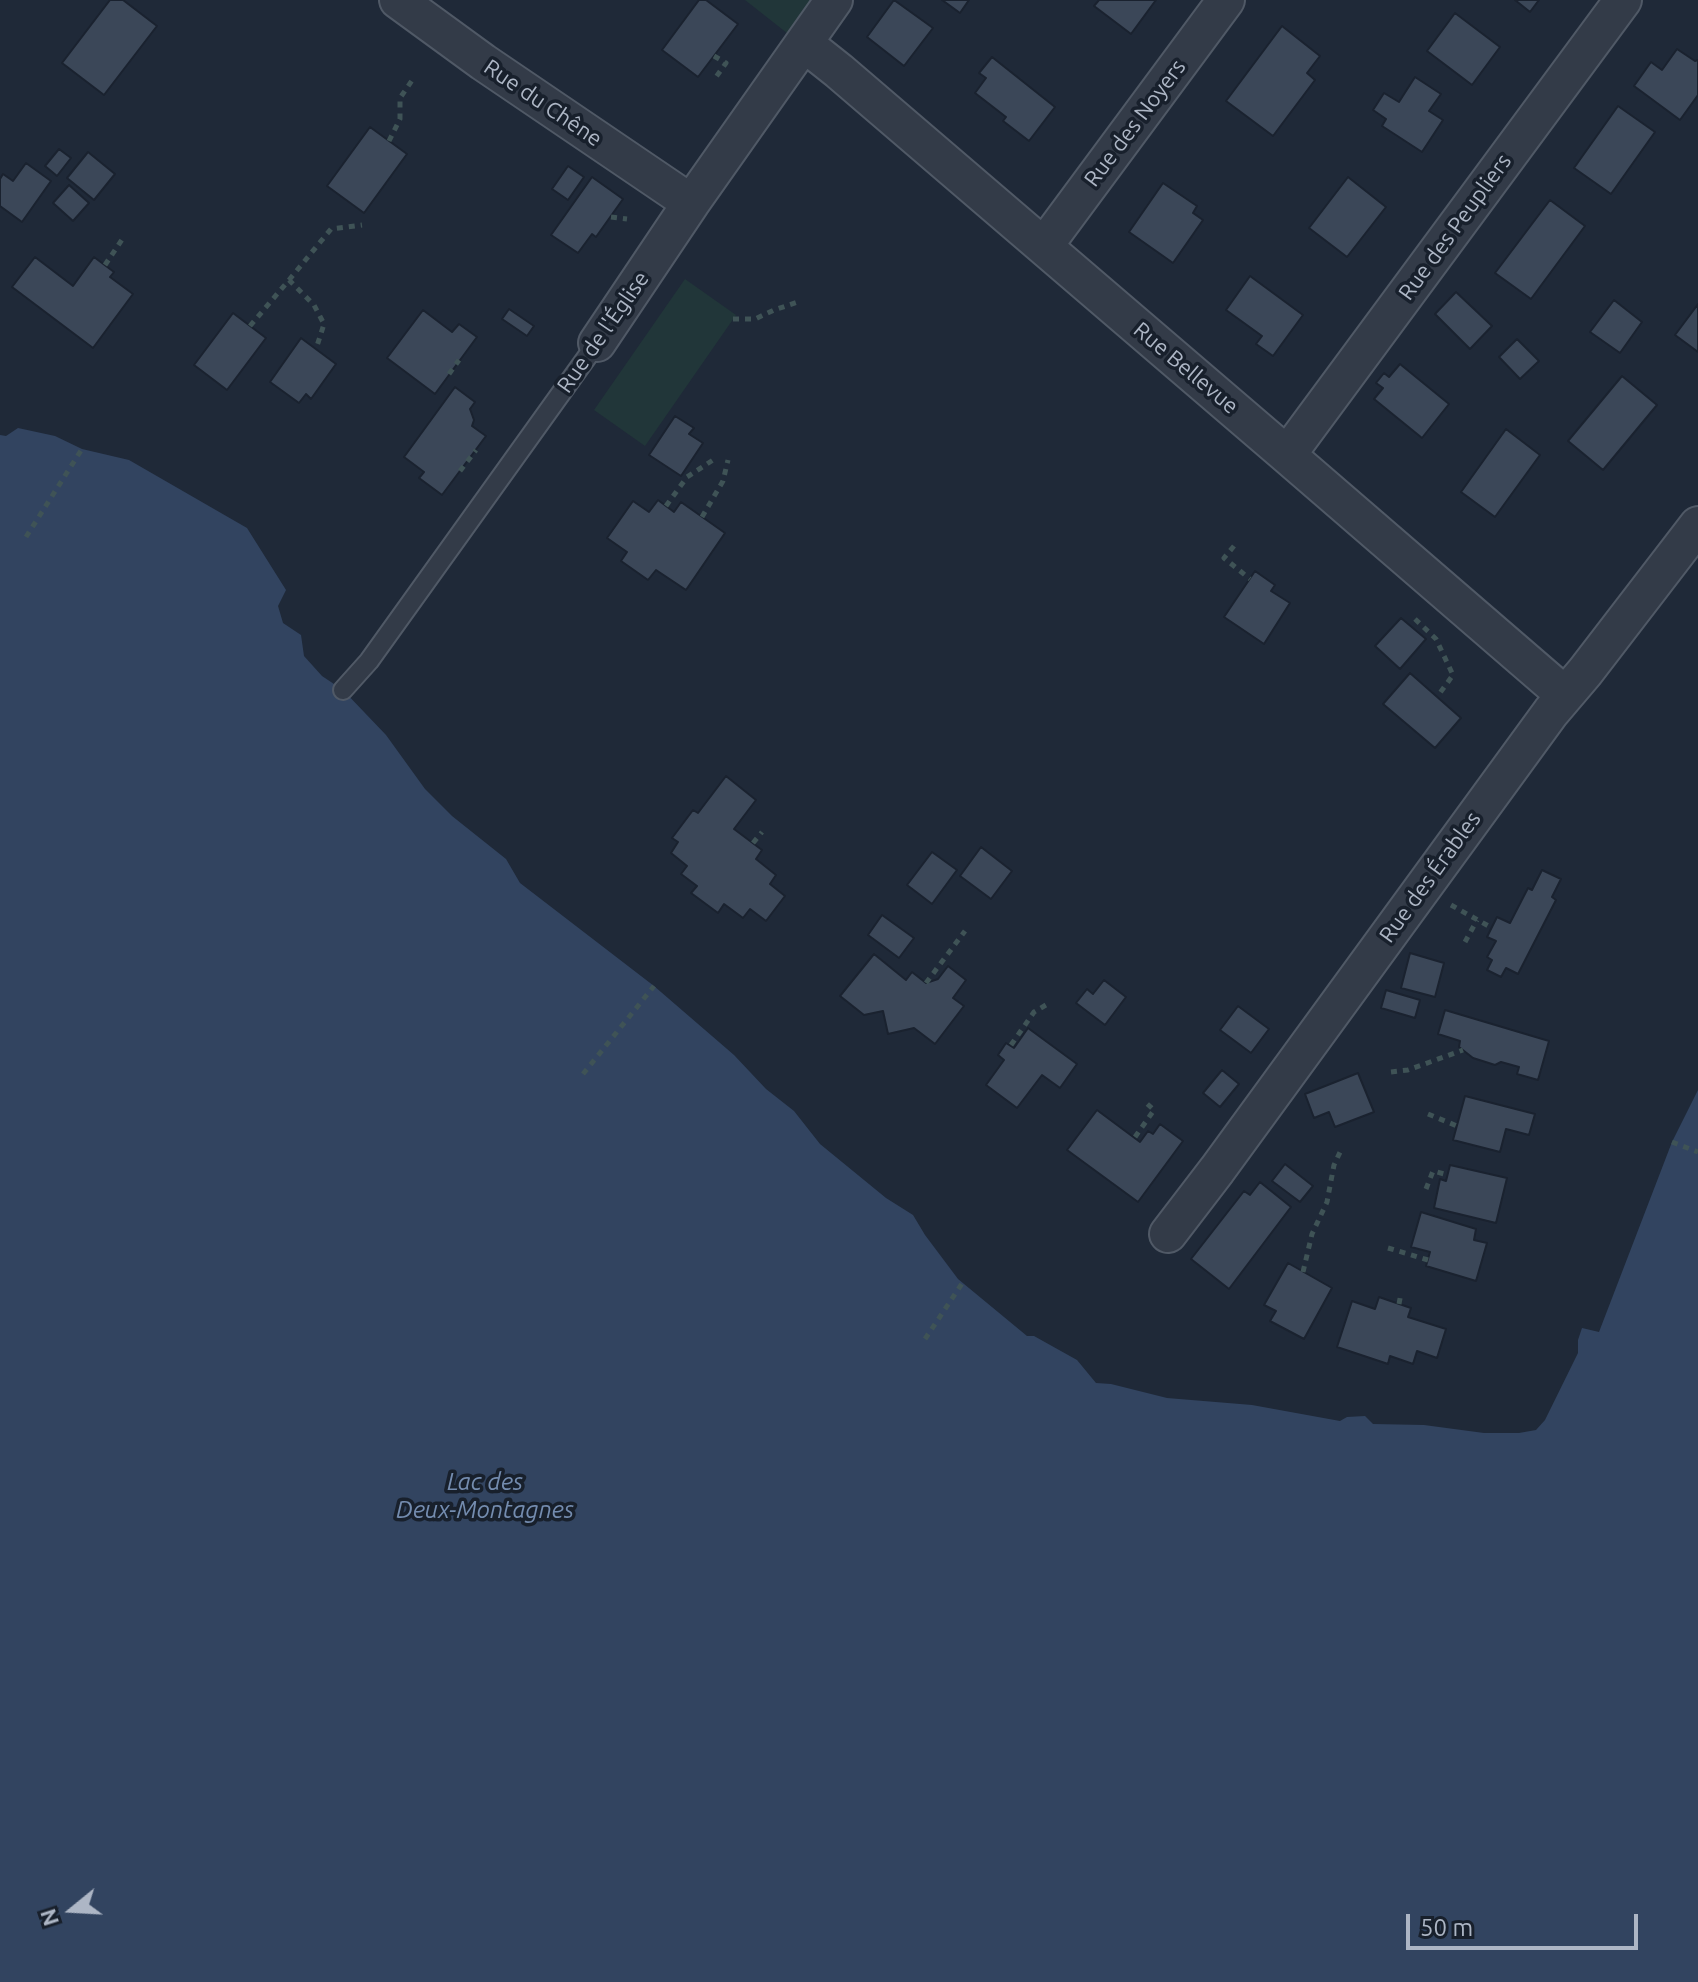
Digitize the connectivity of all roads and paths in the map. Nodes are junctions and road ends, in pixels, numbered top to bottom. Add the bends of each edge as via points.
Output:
1 (398, 0) edge
2 (834, 0) edge
3 (1226, 0) edge
4 (1623, 0) edge
5 (805, 44) junction
6 (714, 56) dead end
7 (716, 77) dead end
8 (413, 79) dead end
9 (389, 141) dead end
10 (691, 203) junction
11 (611, 217) dead end
12 (627, 219) dead end
13 (362, 225) dead end
14 (123, 238) dead end
15 (1044, 246) junction
16 (105, 265) dead end
17 (289, 280) junction
18 (801, 301) dead end
19 (733, 319) dead end
20 (250, 326) dead end
21 (597, 343) joint
22 (316, 349) dead end
23 (459, 360) dead end
24 (449, 374) dead end
25 (82, 449) dead end
26 (476, 450) dead end
27 (1287, 455) junction
28 (713, 460) dead end
29 (728, 460) dead end
30 (460, 471) dead end
31 (666, 506) dead end
32 (702, 517) dead end
33 (1698, 525) edge
34 (26, 537) dead end
35 (1234, 546) dead end
36 (1250, 579) dead end
37 (1415, 619) dead end
38 (343, 690) dead end
39 (1565, 695) junction
40 (1437, 697) dead end
41 (762, 832) dead end
42 (753, 843) dead end
43 (1426, 883) junction
44 (1477, 920) junction
45 (1492, 928) dead end
46 (965, 931) dead end
47 (1465, 942) dead end
48 (926, 983) dead end
49 (654, 986) dead end
50 (1051, 1002) dead end
51 (1011, 1045) dead end
52 (1463, 1050) dead end
53 (1391, 1072) dead end
54 (583, 1074) dead end
55 (1144, 1101) dead end
56 (1428, 1114) dead end
57 (1457, 1126) dead end
58 (1135, 1137) dead end
59 (1672, 1142) dead end
60 (1342, 1148) dead end
61 (1698, 1152) edge
62 (1448, 1175) dead end
63 (1426, 1189) dead end
64 (1168, 1234) dead end
65 (1388, 1248) dead end
66 (1428, 1260) dead end
67 (1303, 1272) dead end
68 (963, 1282) dead end
69 (1401, 1293) dead end
70 (1399, 1304) dead end
71 (925, 1339) dead end

1 - 10 street, Rue du Chêne
2 - 5 street, Rue de l'Église
3 - 15 street, Rue des Noyers
4 - 27 street, Rue des Peupliers
5 - 10 street, Rue de l'Église
5 - 15 street, Rue Bellevue
6 - 7 path via 726,63
8 - 9 path via 400,98 400,119
10 - 21 street, Rue de l'Église
11 - 12 path
13 - 17 path via 331,229
14 - 16 path
15 - 27 street, Rue Bellevue
17 - 20 path
17 - 22 path via 314,305 324,324
18 - 19 path via 755,319
21 - 38 lane, Rue de l'Église
23 - 24 path
25 - 34 path
26 - 30 path
27 - 39 street, Rue Bellevue
28 - 31 path via 687,477
29 - 32 path via 723,481
33 - 39 street, Rue des Érables
35 - 36 path via 1224,558
37 - 40 path via 1436,639 1453,675
39 - 43 street, Rue des Érables
41 - 42 path
43 - 44 path
43 - 64 street, Rue des Érables
44 - 45 path
44 - 47 path
46 - 48 path
49 - 54 path
50 - 51 path via 1034,1012
52 - 53 path
55 - 58 path via 1154,1110
56 - 57 path
59 - 61 path
60 - 67 path
62 - 63 path via 1433,1171
65 - 66 path
68 - 71 path
69 - 70 path

